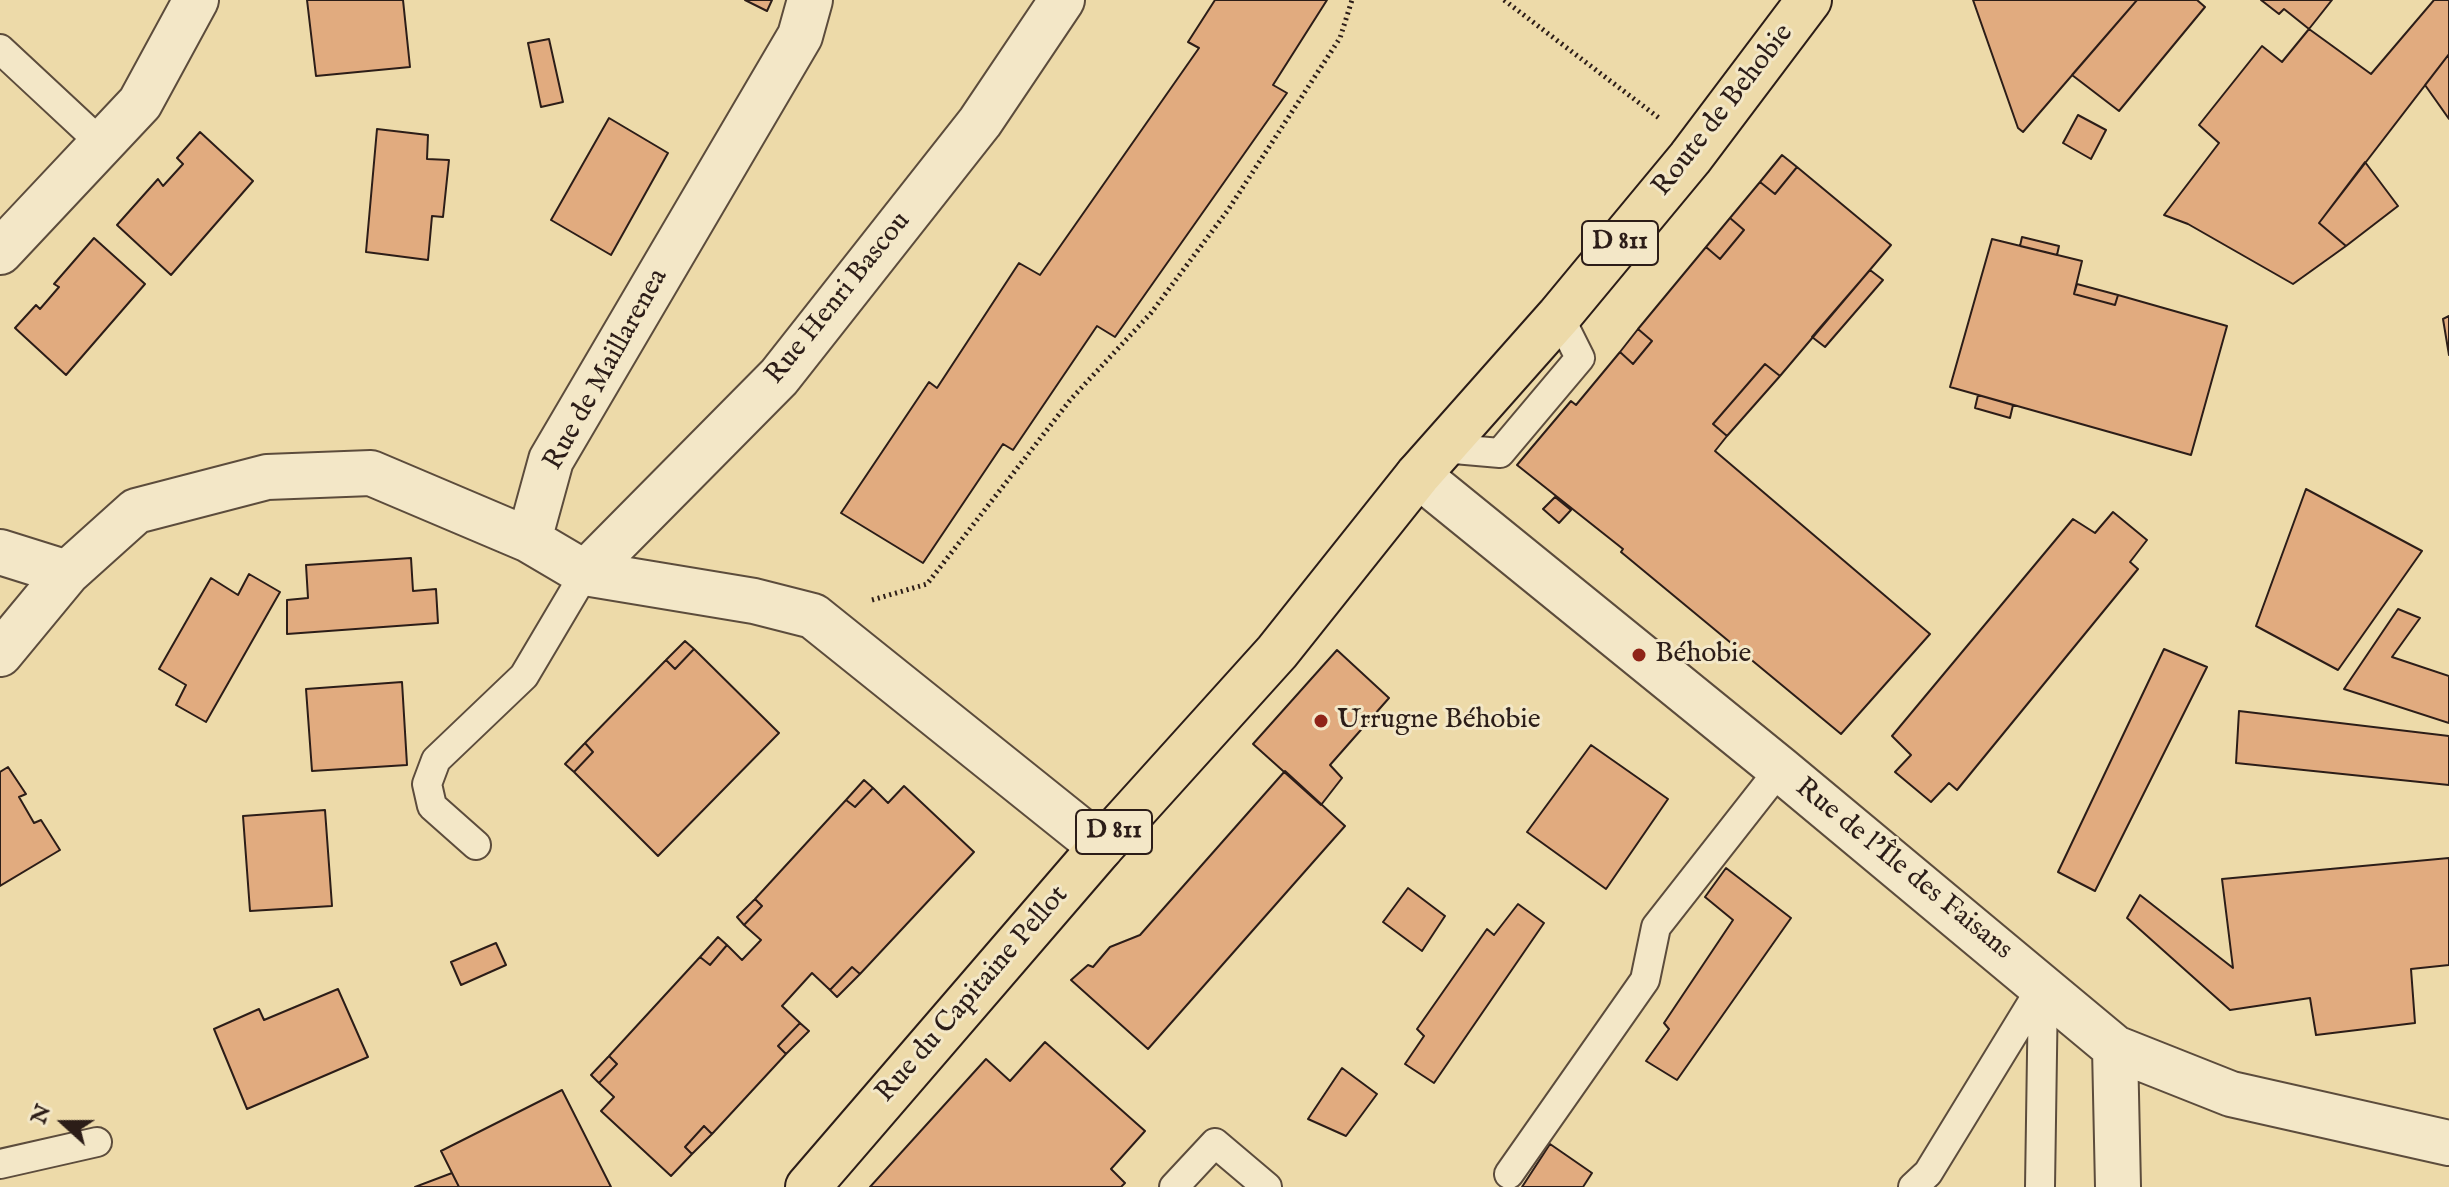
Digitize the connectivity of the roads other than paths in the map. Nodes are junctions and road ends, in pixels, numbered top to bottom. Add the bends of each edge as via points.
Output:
1 (196, 0) edge
2 (810, 0) edge
3 (1062, 0) edge
4 (1809, 0) edge
5 (0, 49) edge
6 (102, 144) junction
7 (0, 252) edge
8 (1430, 461) junction
9 (529, 540) junction
10 (0, 552) edge
11 (67, 573) junction
12 (585, 573) junction
13 (0, 654) edge
14 (1780, 769) junction
15 (476, 845) dead end
16 (1101, 847) junction
17 (2043, 985) junction
18 (2115, 1048) junction
19 (97, 1142) dead end
20 (2449, 1143) edge
21 (0, 1164) edge
22 (1509, 1174) dead end
23 (808, 1187) edge
24 (1174, 1187) edge
25 (1267, 1187) edge
26 (1913, 1187) edge
27 (2040, 1187) edge
28 (2118, 1187) edge

1 - 6 street via 140,103
2 - 9 street, Rue de Maillarenea via 800,36 551,460
3 - 12 street, Rue Henri Bascou via 980,122 779,377
4 - 8 main road, Route de Behobie / D 811 via 1690,158
5 - 6 lane
6 - 7 street
8 - 14 street, Rue de l'Île des Faisans
8 - 16 main road, Rue du Capitaine Pellot / D 811 via 1277,652
9 - 11 street via 371,473 267,477 136,511
9 - 12 street
10 - 11 street
11 - 13 street
12 - 15 lane via 524,676 436,760 427,784 432,806
12 - 16 street via 813,616
14 - 17 street, Rue de l'Île des Faisans
14 - 22 lane via 1656,927 1645,980
16 - 23 main road, Rue du Capitaine Pellot / D 811
17 - 18 street, Rue de l'Île des Faisans
17 - 26 lane via 1928,1173
17 - 27 lane
18 - 20 street, Rue de l'Île des Faisans via 2231,1094
18 - 28 street
19 - 21 lane
24 - 25 lane via 1215,1143

